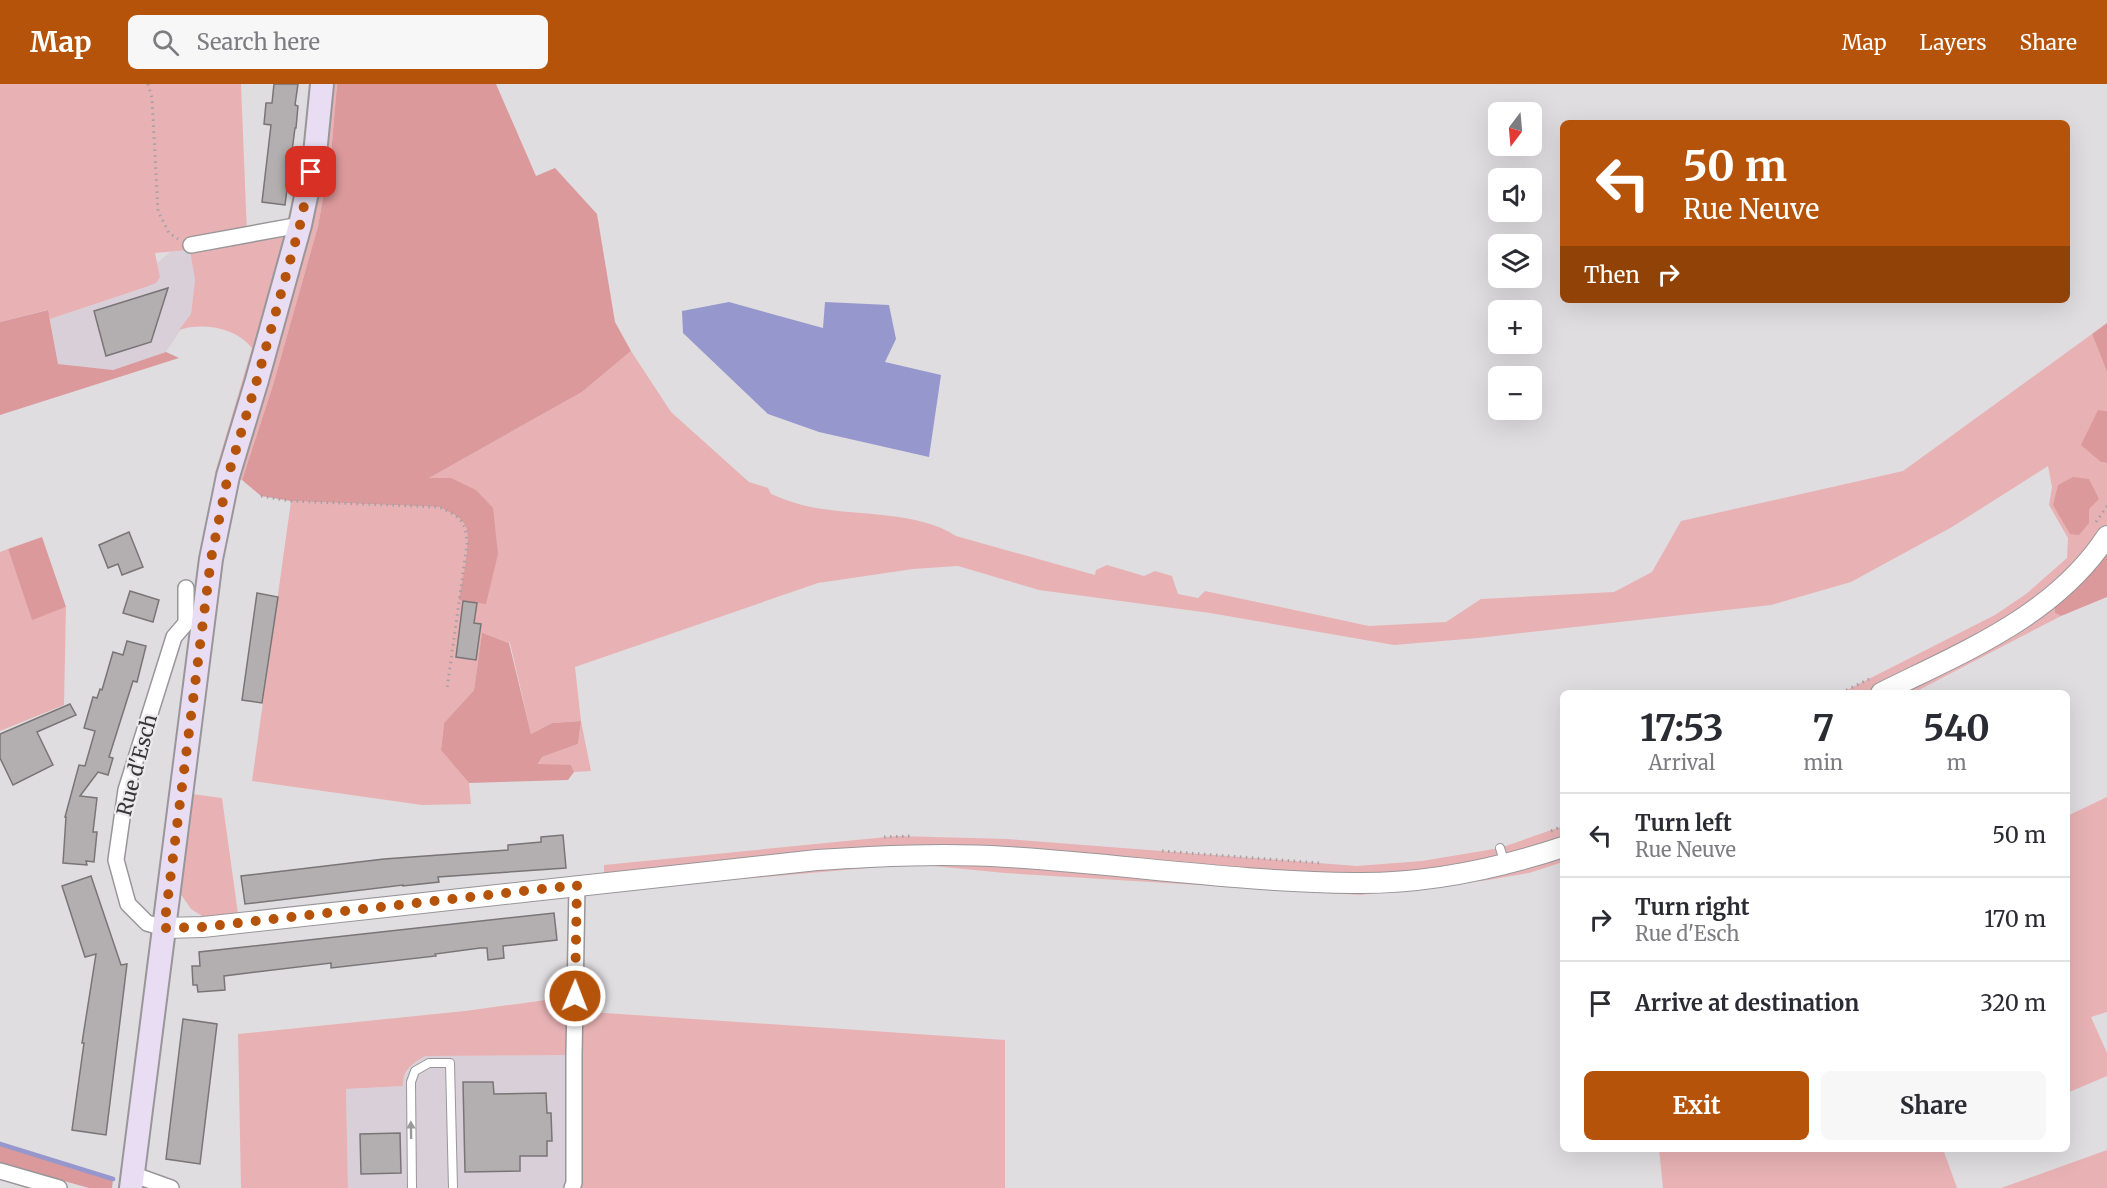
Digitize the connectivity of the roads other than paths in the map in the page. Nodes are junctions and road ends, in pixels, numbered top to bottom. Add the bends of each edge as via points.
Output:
1 (322, 84) edge
2 (300, 225) junction
3 (190, 245) road end
4 (2107, 536) edge
5 (186, 588) dead end
6 (195, 620) junction
7 (1876, 685) edge
8 (1560, 847) edge
9 (577, 885) junction
10 (164, 928) junction
11 (0, 1171) edge
12 (131, 1181) edge
13 (59, 1188) edge
14 (171, 1188) edge
15 (412, 1188) edge
16 (453, 1188) edge
17 (572, 1188) edge

1 - 2 main road, Rue d'Esch via 315,154
2 - 3 street
2 - 6 main road, Rue d'Esch via 228,476
4 - 7 street via 2068,583 1999,634
5 - 6 street, Rue d'Esch
6 - 10 main road, Rue d'Esch
6 - 10 street, Rue d'Esch via 174,637 126,790 116,860 128,904 147,923
8 - 9 street via 1502,856 1422,879 1356,884 1005,856 900,855
9 - 10 street
9 - 17 street
10 - 12 main road, Rue d'Esch
11 - 13 street
12 - 14 street
15 -> 16 lane via 411,1082 415,1071 429,1063 450,1063

